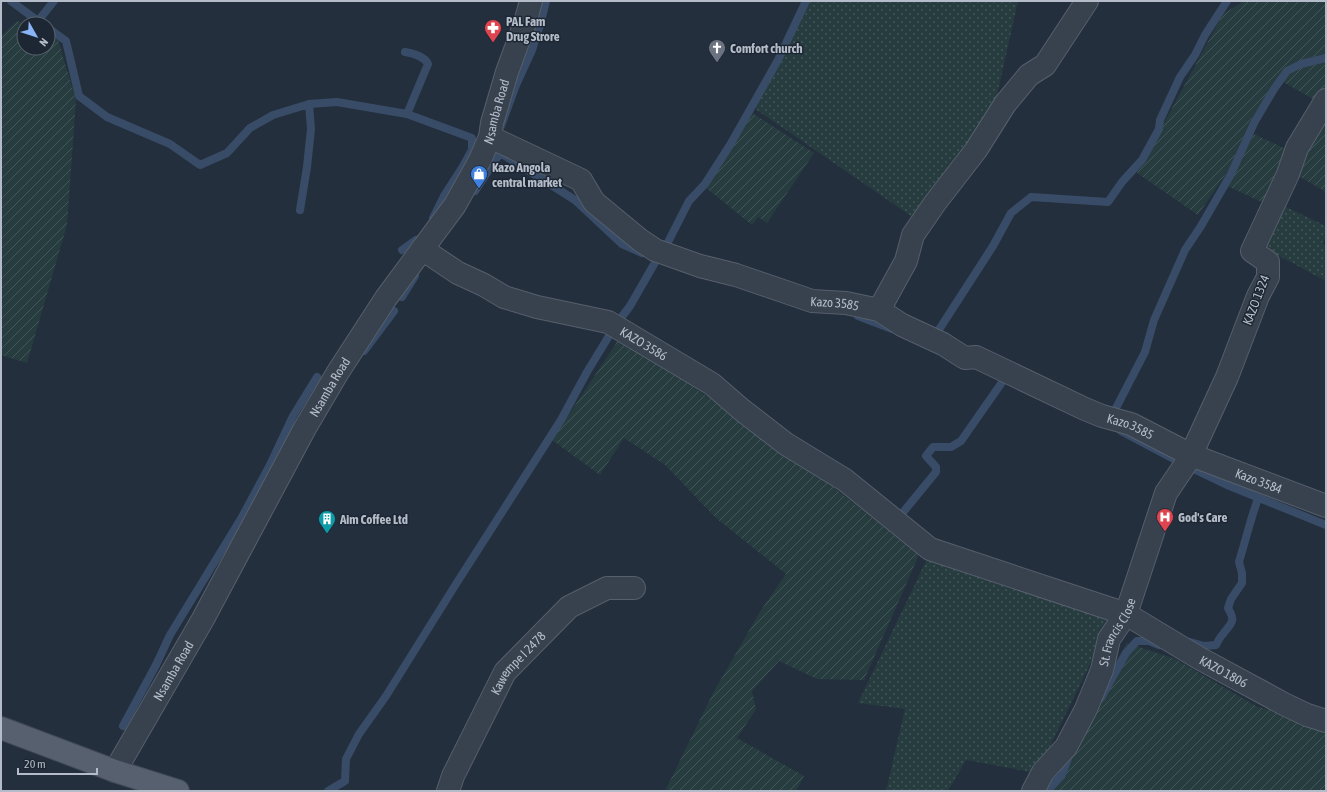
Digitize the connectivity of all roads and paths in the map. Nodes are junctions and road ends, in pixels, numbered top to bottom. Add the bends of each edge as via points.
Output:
1 (531, 1) edge
2 (1087, 1) edge
3 (1326, 100) edge
4 (490, 137) junction
5 (422, 249) junction
6 (879, 310) junction
7 (1188, 460) junction
8 (1326, 506) edge
9 (634, 588) dead end
10 (1126, 614) junction
11 (1326, 722) edge
12 (1, 728) edge
13 (115, 771) junction
14 (139, 785) edge
15 (178, 791) edge
16 (448, 791) edge
17 (1033, 791) edge

1 - 4 street, Nsamba Road via 507,72
2 - 6 street via 1045,65 1029,75 1005,104 976,150 913,235 906,261
3 - 7 street, KAZO 1324 via 1297,148 1288,174 1252,251 1268,262 1268,277 1258,296 1227,377
4 - 5 street, Nsamba Road via 455,205
4 - 6 street, Kazo 3585 via 581,180 594,202 655,250 812,301 846,303
5 - 10 street, KAZO 3586 via 458,273 504,297 615,326 712,384 786,444 845,480 930,549
5 - 13 street, Nsamba Road via 344,362 305,428 203,619
6 - 7 street, Kazo 3585 via 965,358 976,357 1085,409 1131,424
7 - 8 street, Kazo 3584
7 - 10 street, St. Francis Close via 1166,492
9 - 16 street, Kawempe I 2478 via 607,588 569,607 505,672
10 - 11 street, KAZO 1806 via 1199,658 1284,704
10 - 17 street, St. Francis Close via 1110,639 1102,670 1086,709 1066,747 1043,772
12 - 13 main road
13 - 14 main road
14 - 15 main road

